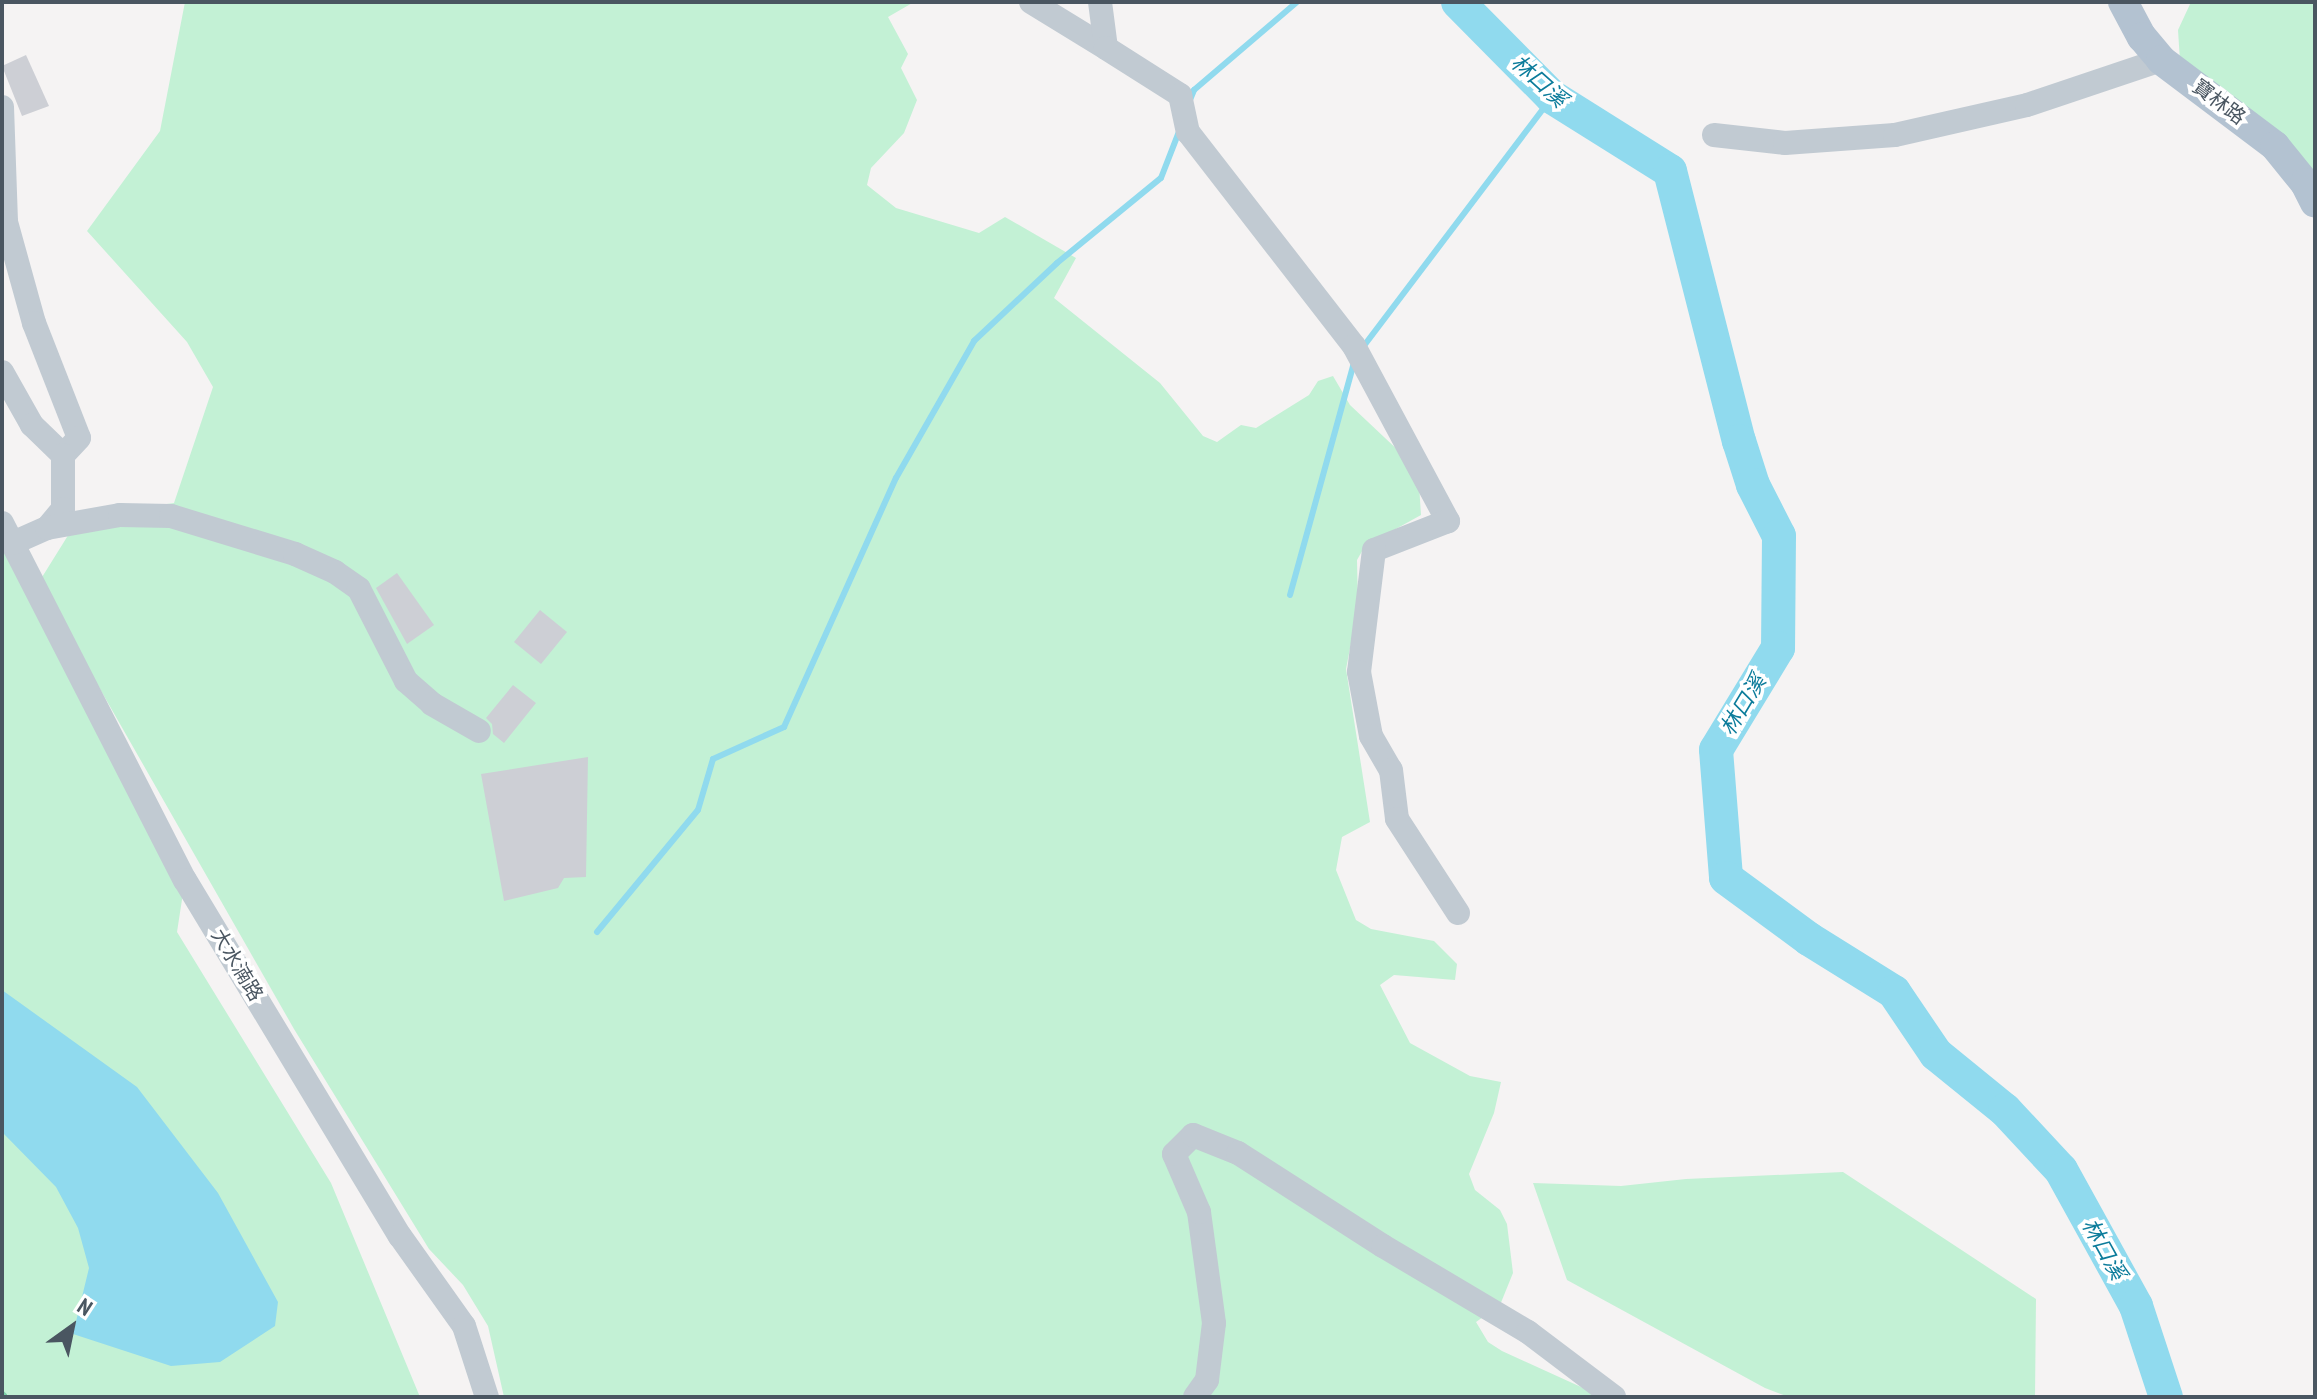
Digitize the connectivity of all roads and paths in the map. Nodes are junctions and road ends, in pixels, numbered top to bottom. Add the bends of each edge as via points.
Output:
1 (1031, 2) edge
2 (1100, 2) edge
3 (2123, 2) edge
4 (1106, 48) junction
5 (2161, 60) junction
6 (2, 107) edge
7 (1714, 135) dead end
8 (2315, 203) edge
9 (2, 372) edge
10 (63, 455) junction
11 (47, 528) junction
12 (7, 533) edge
13 (479, 731) dead end
14 (1458, 913) dead end
15 (2, 1391) edge
16 (8, 1397) edge
17 (487, 1397) edge
18 (1195, 1397) edge
19 (1614, 1397) edge

1 - 4 street
2 - 4 street
3 - 5 main road, 寶林路
4 - 14 street via 1180,95 1188,132 1354,346 1448,521 1374,550 1359,672 1371,736 1391,770 1397,819
5 - 7 street via 2027,105 1895,135 1785,143
5 - 8 main road, 寶林路 via 2275,146
6 - 10 street via 6,222 34,323 79,438
9 - 10 street via 32,425
10 - 11 street via 63,509
11 - 12 street
11 - 13 street via 120,515 171,516 295,554 335,572 359,589 406,681 432,704
12 - 17 street, 大水湳路 via 185,880 400,1236 464,1326
15 - 16 path
18 - 19 street via 1207,1380 1214,1323 1199,1212 1174,1154 1193,1135 1238,1153 1528,1332

